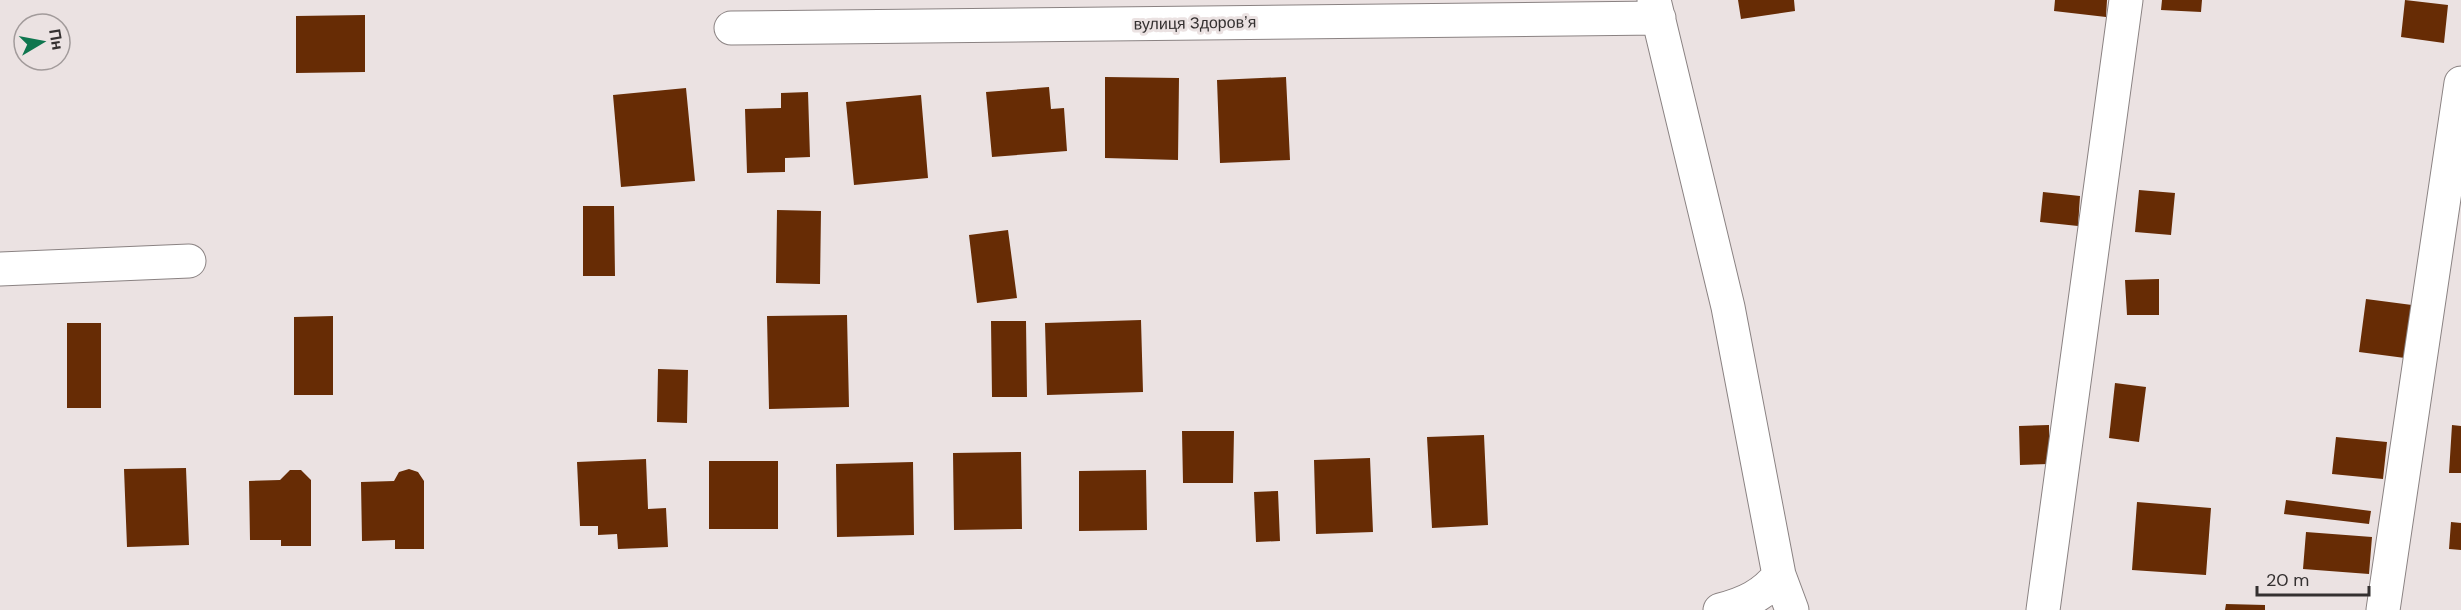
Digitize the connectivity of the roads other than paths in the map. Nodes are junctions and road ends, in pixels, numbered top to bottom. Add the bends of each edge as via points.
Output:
1 (2126, 0) edge
2 (1656, 9) edge
3 (731, 28) dead end
4 (2461, 83) edge
5 (189, 261) dead end
6 (0, 269) edge
7 (1779, 575) junction
8 (1720, 610) edge
9 (1792, 610) edge
10 (2043, 610) edge
11 (2383, 610) edge

1 - 10 street
2 - 3 street, вулиця Здоровʼя
2 - 7 street via 1728,307
4 - 11 street
5 - 6 street
7 - 8 street via 1759,595
7 - 9 street

